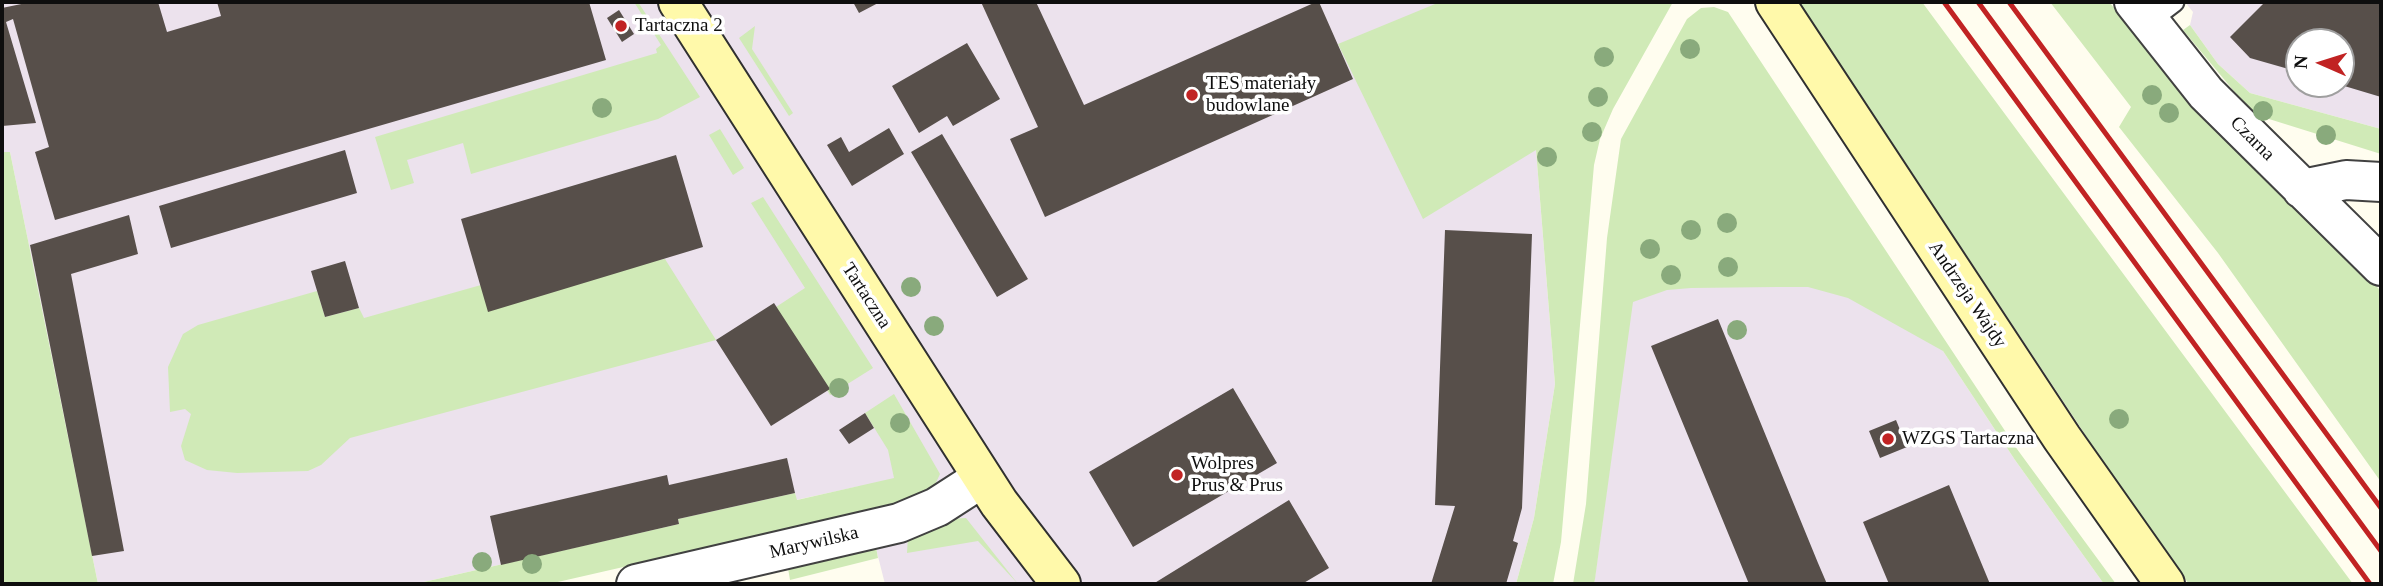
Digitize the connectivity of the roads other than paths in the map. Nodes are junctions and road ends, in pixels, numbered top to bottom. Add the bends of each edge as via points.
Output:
1 (678, 2) edge
2 (1775, 2) edge
3 (2152, 8) edge
4 (2381, 182) edge
5 (2302, 189) junction
6 (2381, 266) edge
7 (982, 478) junction
8 (636, 584) edge
9 (1062, 584) edge
10 (2165, 584) edge

1 - 7 street, Tartaczna
2 - 10 street, Andrzeja Wajdy via 2062,438
3 - 5 street, Czarna via 2206,93
4 - 5 street via 2331,182
5 - 6 street, Czarna
7 - 8 street, Marywilska via 937,507 899,523
7 - 9 street, Tartaczna

